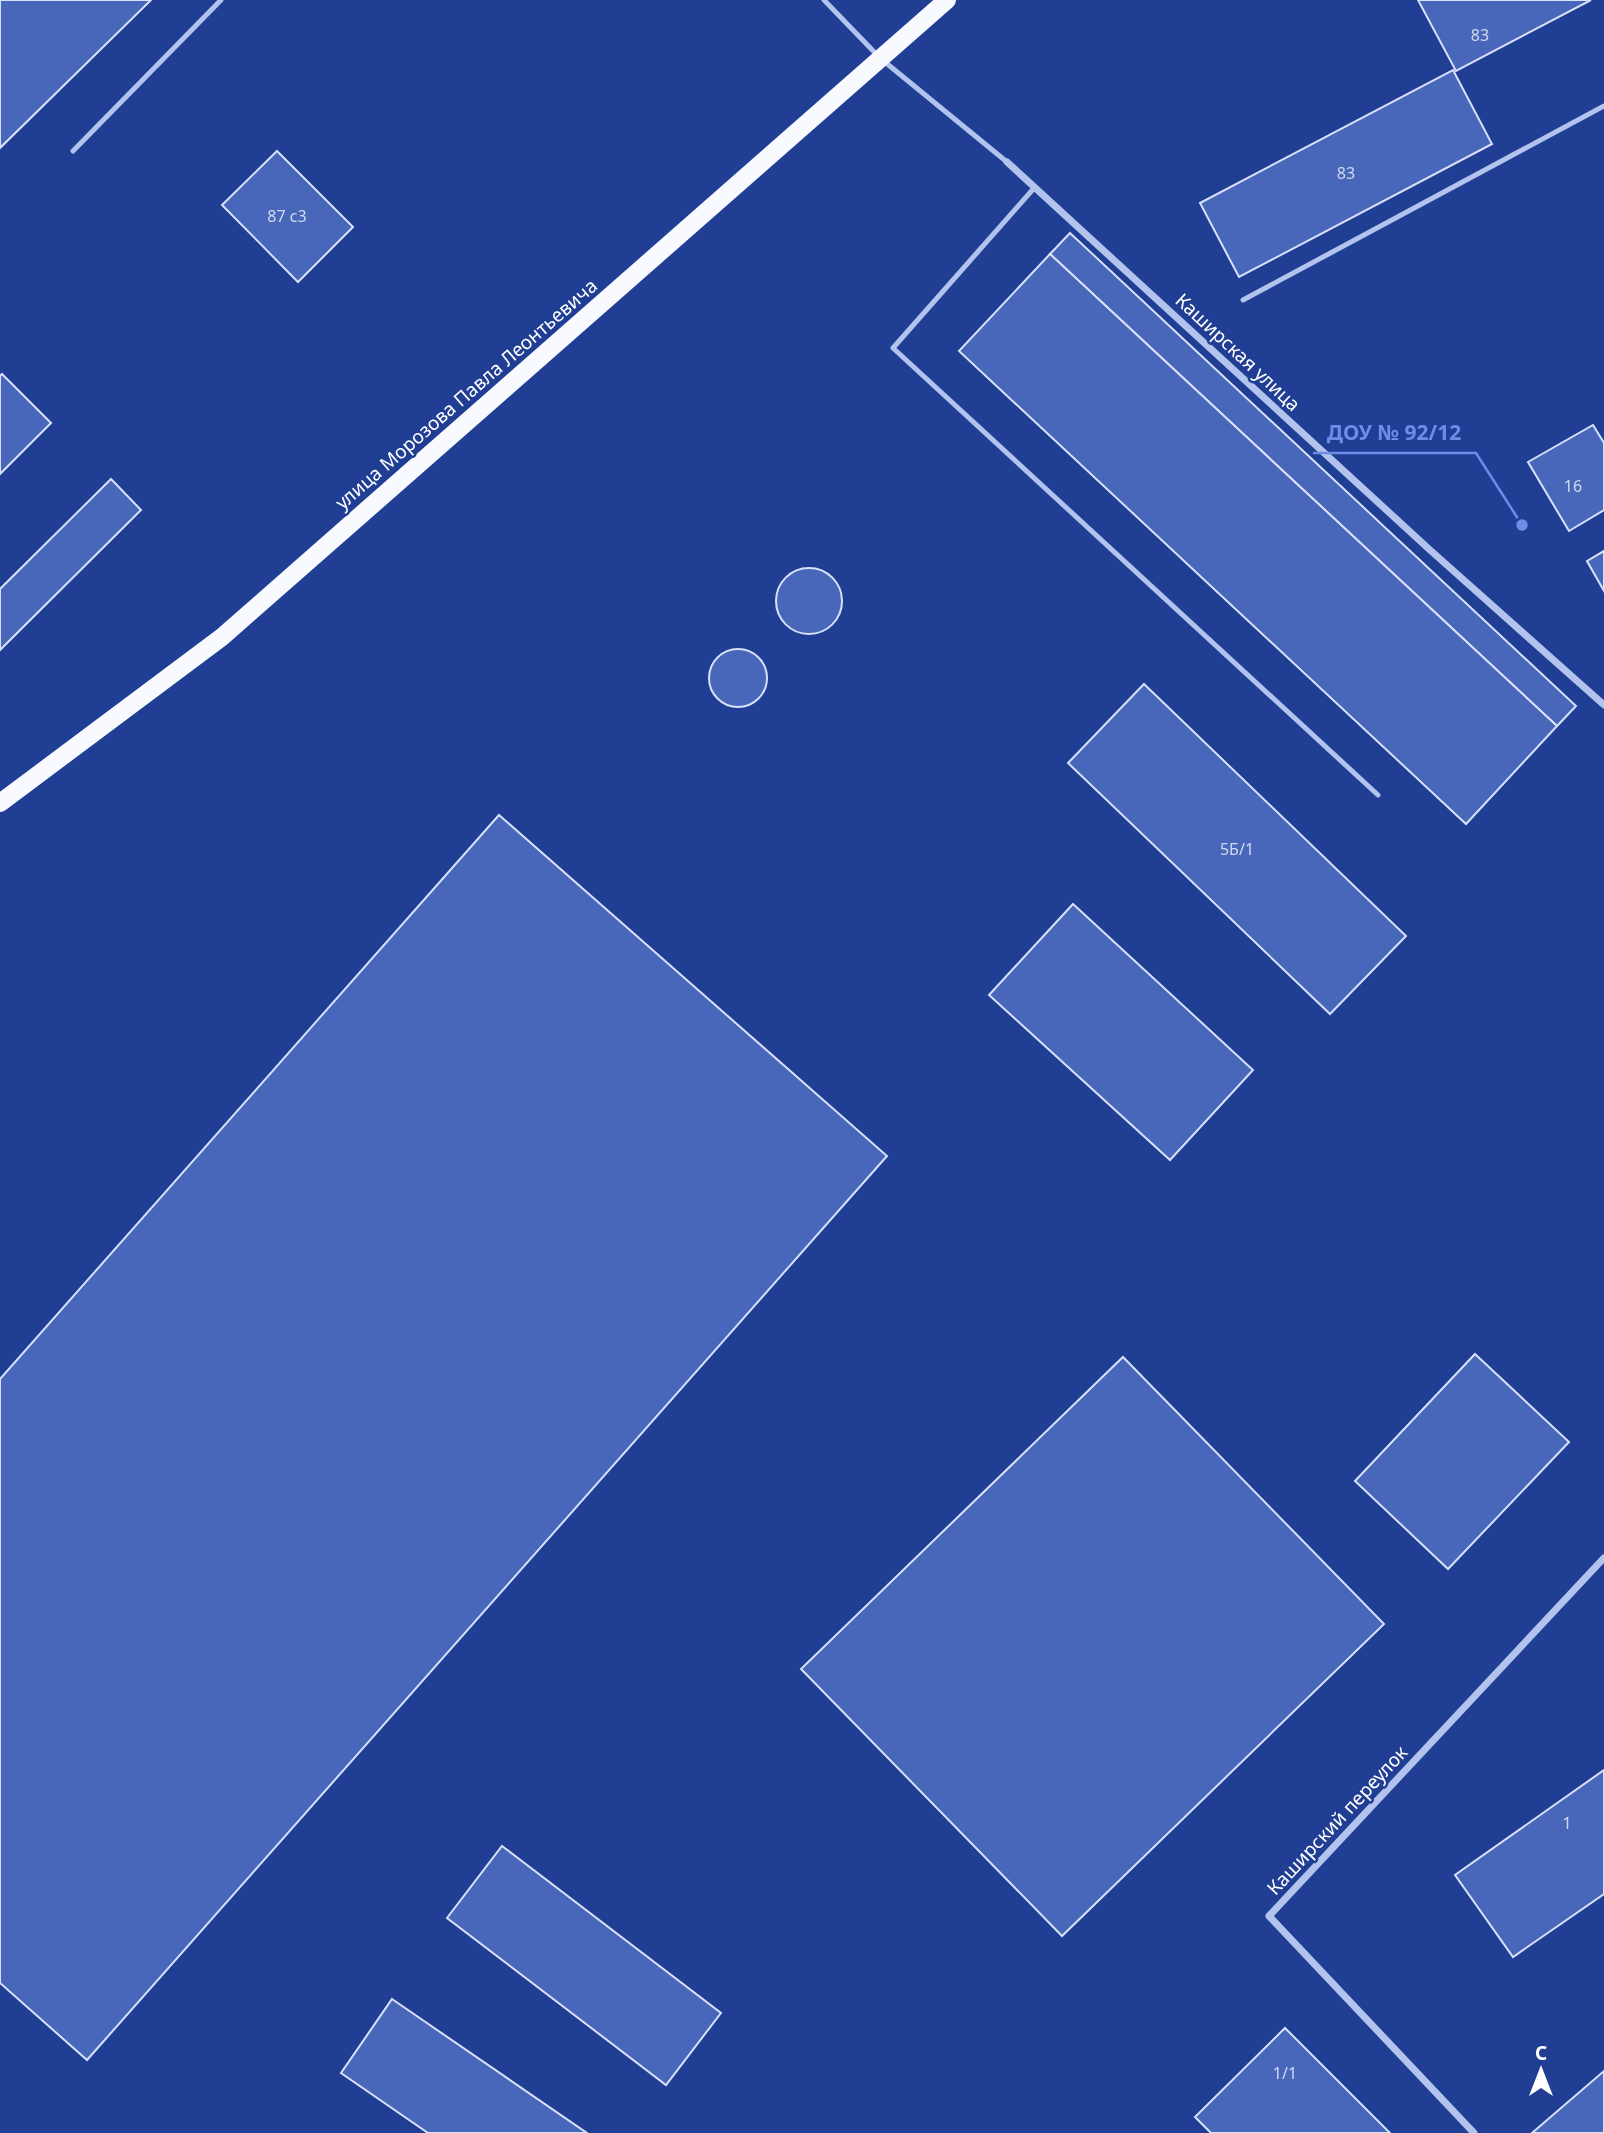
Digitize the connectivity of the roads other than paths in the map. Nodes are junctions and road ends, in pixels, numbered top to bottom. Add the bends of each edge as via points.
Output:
1 (221, 0) edge
2 (824, 0) edge
3 (947, 0) edge
4 (880, 58) junction
5 (1604, 106) edge
6 (73, 151) dead end
7 (1007, 162) joint
8 (1035, 187) junction
9 (1243, 300) dead end
10 (1604, 705) edge
11 (1378, 795) dead end
12 (0, 803) edge
13 (1604, 1558) edge
14 (1474, 2133) edge

1 - 6 lane
2 - 4 lane
3 - 4 main road, улица Морозова Павла Леонтьевича
4 - 7 lane
4 - 12 main road, улица Морозова Павла Леонтьевича via 222,637
5 - 9 lane
7 - 8 street, Каширская улица
8 - 10 street, Каширская улица
8 - 11 lane via 893,348
13 - 14 street, Каширский переулок via 1269,1916

